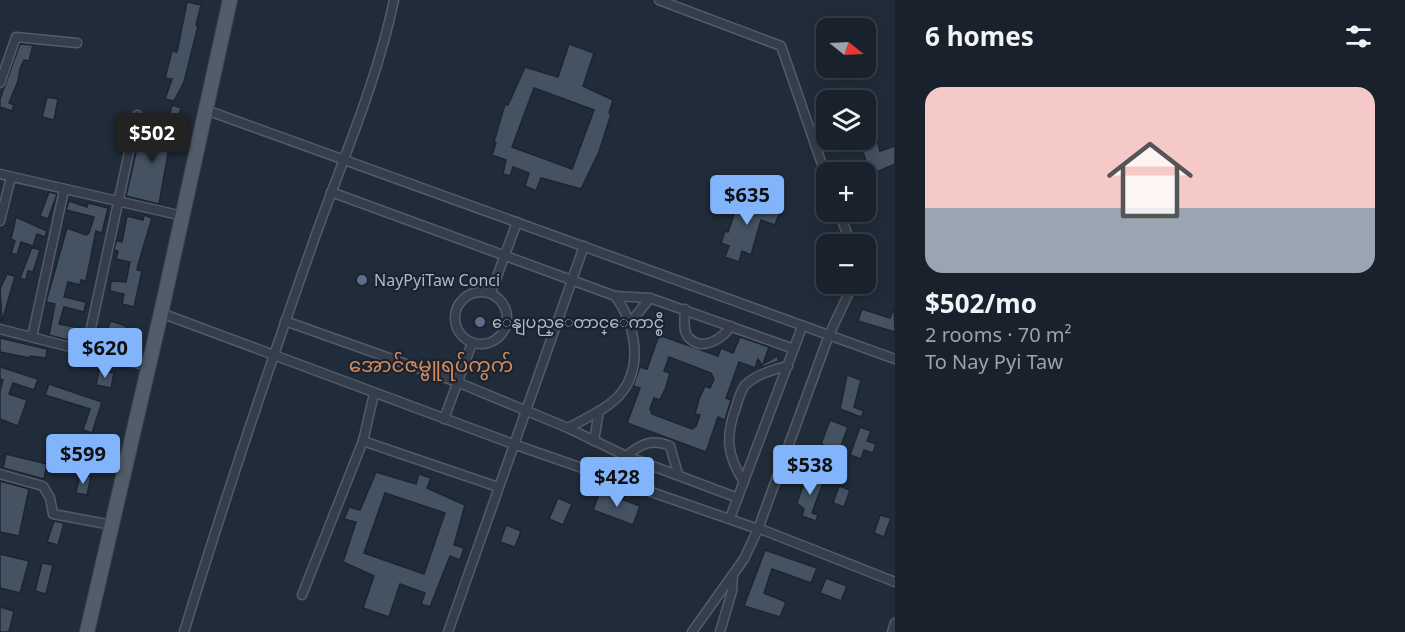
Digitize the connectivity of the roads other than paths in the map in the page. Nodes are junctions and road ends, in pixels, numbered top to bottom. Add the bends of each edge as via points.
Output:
1 (230, 0) edge
2 (394, 0) edge
3 (659, 0) edge
4 (77, 42) dead end
5 (0, 83) edge
6 (206, 110) junction
7 (137, 115) dead end
8 (342, 159) junction
9 (821, 162) edge
10 (0, 174) edge
11 (10, 177) junction
12 (64, 190) junction
13 (331, 192) junction
14 (119, 203) junction
15 (183, 216) junction
16 (0, 221) edge
17 (517, 222) junction
18 (584, 246) junction
19 (505, 256) junction
20 (573, 281) junction
21 (490, 293) junction
22 (848, 294) edge
23 (615, 296) junction
24 (650, 298) junction
25 (685, 309) junction
26 (161, 313) junction
27 (285, 321) junction
28 (731, 326) junction
29 (632, 327) junction
30 (802, 327) junction
31 (0, 329) edge
32 (829, 335) junction
33 (32, 337) junction
34 (472, 343) junction
35 (795, 349) junction
36 (86, 351) junction
37 (273, 356) junction
38 (895, 360) edge
39 (149, 366) junction
40 (788, 366) junction
41 (457, 382) junction
42 (374, 394) junction
43 (525, 408) junction
44 (598, 411) junction
45 (444, 419) junction
46 (568, 428) junction
47 (363, 441) junction
48 (594, 441) junction
49 (513, 444) junction
50 (626, 456) junction
51 (0, 474) edge
52 (678, 474) junction
53 (744, 482) junction
54 (498, 487) junction
55 (738, 498) junction
56 (730, 518) junction
57 (112, 525) junction
58 (758, 528) junction
59 (733, 575) junction
60 (895, 582) edge
61 (302, 595) dead end
62 (895, 623) edge
63 (87, 632) edge
64 (184, 632) edge
65 (448, 632) edge
66 (692, 632) edge
67 (720, 632) edge
68 (892, 632) edge

1 - 6 main road
2 - 8 street via 382,56
3 - 9 street via 781,46
4 - 5 street via 16,37
6 - 8 street
6 - 15 main road
7 - 14 street
8 - 13 street
8 - 17 street
10 - 11 street
11 - 12 street
11 - 16 street
12 - 14 street
12 - 33 street
13 - 19 street
13 - 27 street
14 - 15 street
14 - 36 street
15 - 26 main road
17 - 18 street
17 - 19 street
18 - 20 street
18 - 30 street
19 - 20 street
19 - 21 street
20 - 23 street
20 - 43 street
21 - 34 street via 472,293 459,303 458,330
21 - 34 street via 504,304 504,332 490,343
22 - 32 street
23 - 24 street
23 - 29 street
24 - 25 street
24 - 29 street via 634,318
25 - 28 street
25 - 28 street via 686,332 697,342 713,342
26 - 37 street
26 - 39 main road
27 - 37 street
27 - 41 street
28 - 35 street
29 - 44 street via 634,362 624,391
30 - 32 street
30 - 35 street
31 - 33 street
32 - 38 street
32 - 58 street
33 - 36 street
34 - 41 street
35 - 40 street
36 - 39 street
37 - 42 street
37 - 64 street
39 - 57 main road
40 - 53 street
40 - 53 street via 772,370 745,386 738,399 728,428 728,443 732,463
41 - 43 street
41 - 45 street
42 - 45 street
42 - 47 street
43 - 46 street
43 - 49 street
44 - 46 street
44 - 48 street
45 - 49 street
46 - 48 street
47 - 54 street
47 - 61 street
48 - 50 street
49 - 54 street
49 - 56 street
50 - 52 street
50 - 52 street via 648,442 660,442 670,447
51 - 57 street via 44,486 53,514
52 - 55 street
53 - 55 street
54 - 65 street
55 - 56 street
56 - 58 street
57 - 63 main road
58 - 59 street
58 - 60 street
59 - 66 street
59 - 67 street
62 - 68 street

